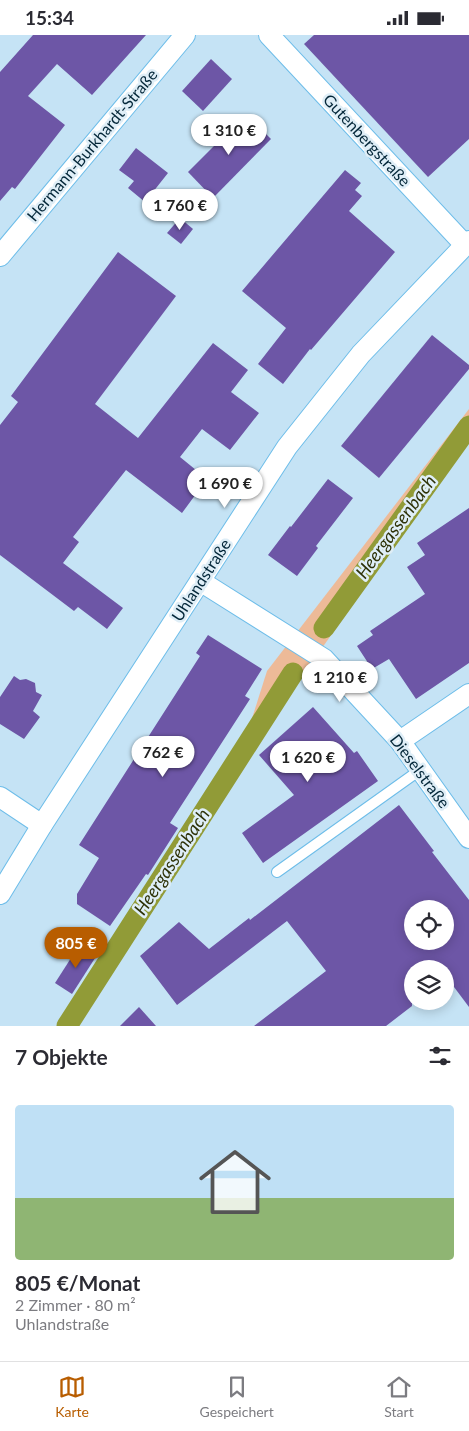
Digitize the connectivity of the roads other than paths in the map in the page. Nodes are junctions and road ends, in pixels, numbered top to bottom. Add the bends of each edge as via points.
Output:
1 (185, 35) edge
2 (269, 35) edge
3 (467, 243) edge
4 (0, 256) edge
5 (200, 581) junction
6 (469, 695) edge
7 (400, 741) junction
8 (420, 770) junction
9 (0, 797) edge
10 (42, 825) junction
11 (469, 838) edge
12 (277, 872) dead end
13 (0, 894) edge

1 - 4 street, Hermann-Burkhardt-Straße
2 - 3 street, Gutenbergstraße
3 - 5 street, Uhlandstraße via 361,354 287,447
5 - 7 street, Dieselstraße via 324,659
5 - 10 street, Uhlandstraße
6 - 7 street
7 - 8 street, Dieselstraße
8 - 11 street, Dieselstraße
8 - 12 lane
9 - 10 street
10 - 13 street, Uhlandstraße

